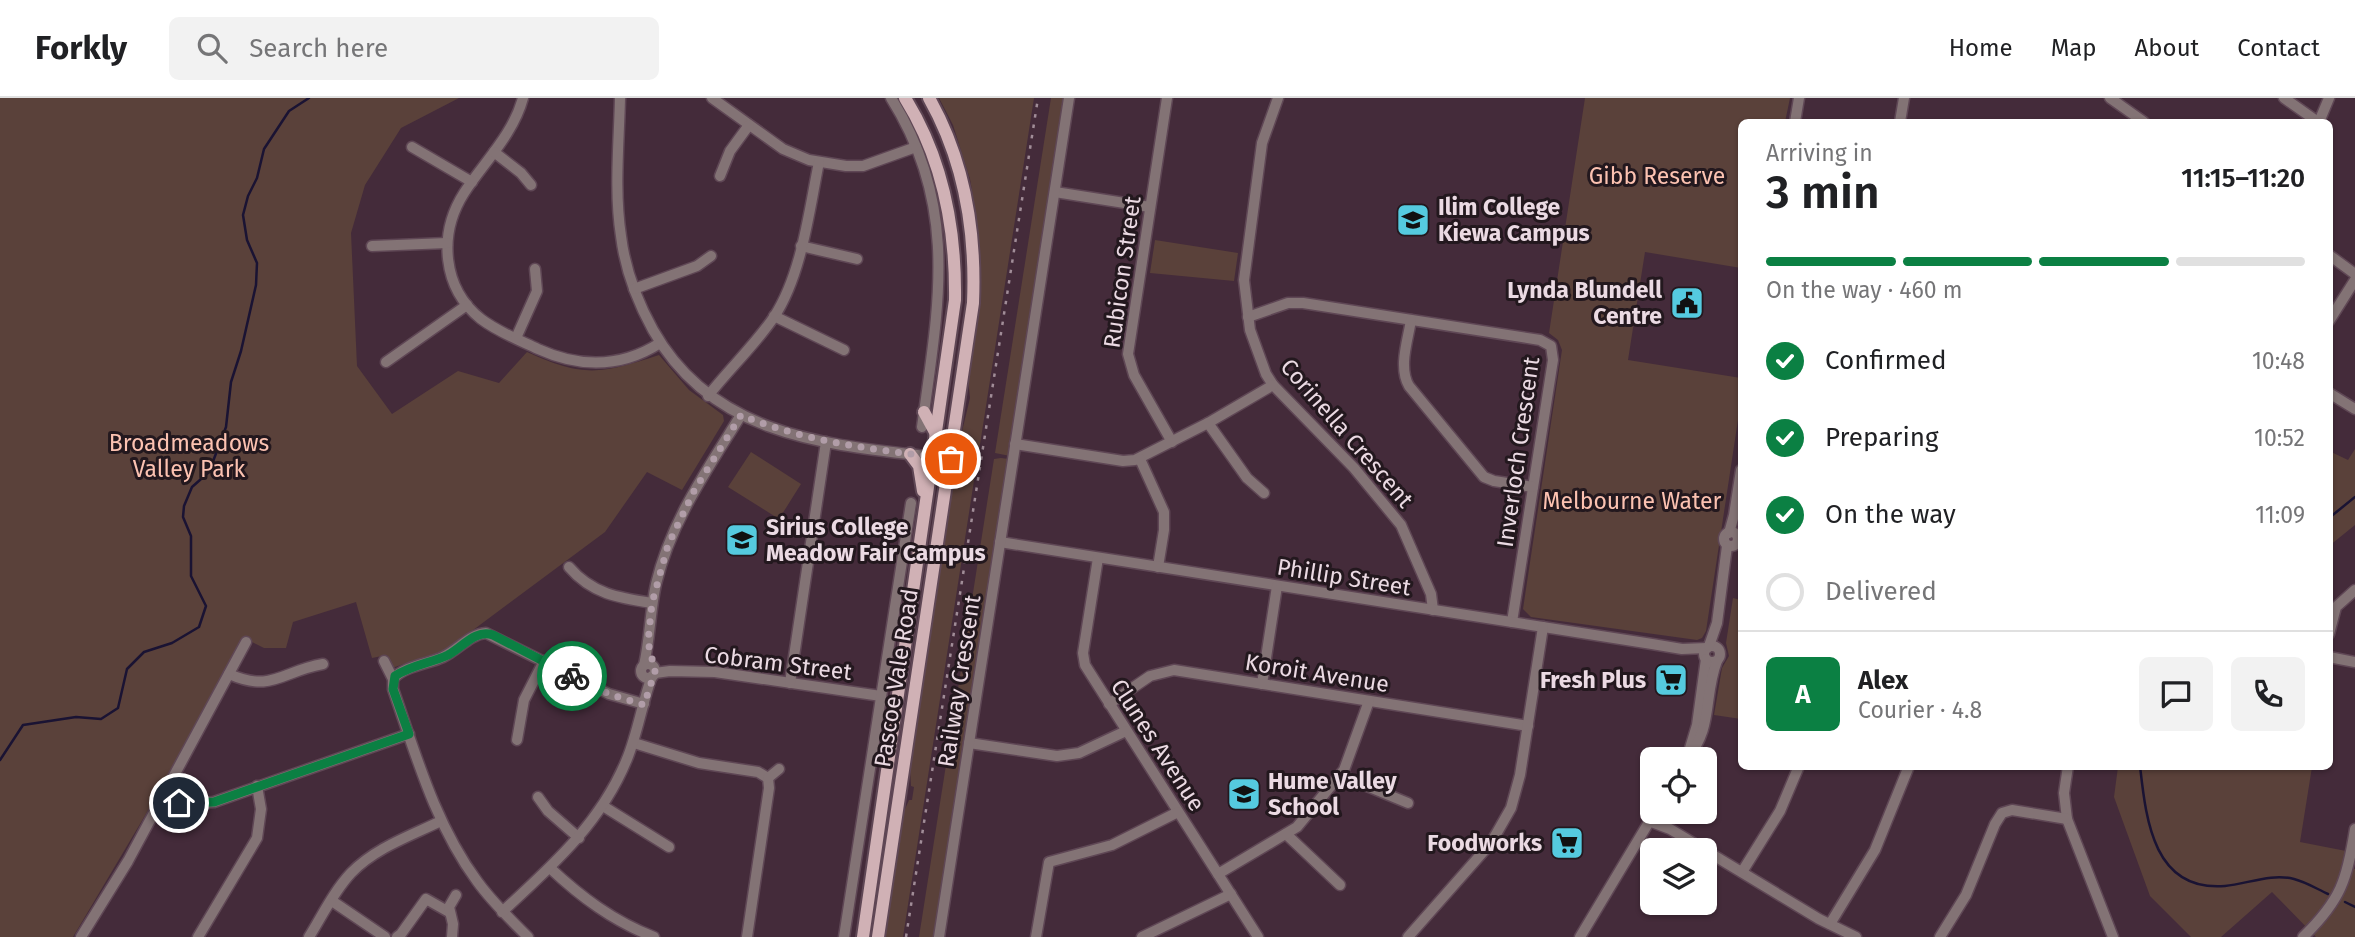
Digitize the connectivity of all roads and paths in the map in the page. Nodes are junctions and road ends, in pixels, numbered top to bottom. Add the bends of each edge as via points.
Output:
1 (523, 98) edge
2 (620, 98) edge
3 (712, 98) edge
4 (891, 98) edge
5 (905, 98) edge
6 (929, 98) edge
7 (1069, 98) edge
8 (1167, 98) edge
9 (1278, 98) edge
10 (1799, 98) edge
11 (1904, 98) edge
12 (2110, 98) edge
13 (2284, 98) edge
14 (2329, 98) edge
15 (1796, 119) edge
16 (1900, 119) edge
17 (2140, 119) edge
18 (2314, 119) edge
19 (2319, 119) edge
20 (749, 125) junction
21 (412, 147) dead end
22 (916, 147) junction
23 (494, 152) junction
24 (819, 162) junction
25 (720, 176) dead end
26 (472, 182) junction
27 (531, 185) dead end
28 (1055, 192) junction
29 (1150, 207) junction
30 (447, 243) junction
31 (372, 246) dead end
32 (801, 246) junction
33 (711, 256) dead end
34 (857, 258) dead end
35 (2333, 259) edge
36 (535, 269) dead end
37 (2355, 274) edge
38 (2355, 280) edge
39 (634, 289) junction
40 (467, 305) junction
41 (2333, 315) edge
42 (774, 316) junction
43 (1248, 317) junction
44 (1411, 320) junction
45 (516, 338) junction
46 (660, 343) junction
47 (844, 350) dead end
48 (386, 362) dead end
49 (1273, 385) junction
50 (2333, 395) edge
51 (708, 396) junction
52 (2355, 409) edge
53 (924, 412) junction
54 (741, 415) junction
55 (1208, 423) junction
56 (922, 427) dead end
57 (936, 435) junction
58 (826, 442) junction
59 (1171, 442) junction
60 (1015, 444) junction
61 (910, 454) junction
62 (933, 457) junction
63 (951, 459) junction
64 (1140, 459) junction
65 (1533, 487) junction
66 (1738, 489) edge
67 (1264, 493) dead end
68 (911, 503) dead end
69 (926, 506) junction
70 (920, 540) junction
71 (1735, 540) edge
72 (1000, 542) junction
73 (905, 544) junction
74 (1098, 558) junction
75 (569, 567) dead end
76 (1158, 567) junction
77 (1425, 585) junction
78 (1277, 586) junction
79 (2355, 590) edge
80 (652, 603) junction
81 (1422, 608) junction
82 (1433, 610) junction
83 (2333, 619) edge
84 (1512, 622) junction
85 (1543, 628) junction
86 (246, 642) dead end
87 (1710, 653) junction
88 (2333, 658) edge
89 (384, 661) dead end
90 (544, 661) junction
91 (2355, 662) edge
92 (323, 664) dead end
93 (650, 670) junction
94 (229, 674) junction
95 (393, 679) junction
96 (790, 682) junction
97 (1262, 684) junction
98 (881, 696) junction
99 (645, 700) junction
100 (1369, 701) junction
101 (1109, 704) junction
102 (1528, 726) junction
103 (1126, 731) junction
104 (409, 734) junction
105 (517, 740) dead end
106 (634, 743) junction
107 (969, 743) junction
108 (1690, 747) edge
109 (779, 769) dead end
110 (1797, 770) edge
111 (1907, 770) edge
112 (2067, 770) edge
113 (1340, 775) junction
114 (768, 778) junction
115 (257, 786) junction
116 (162, 797) junction
117 (538, 797) dead end
118 (1408, 803) dead end
119 (603, 806) junction
120 (1178, 812) junction
121 (2067, 819) junction
122 (441, 821) junction
123 (1647, 824) edge
124 (1662, 824) edge
125 (2355, 829) edge
126 (1286, 834) junction
127 (579, 838) junction
128 (669, 847) dead end
129 (550, 868) junction
130 (1742, 872) junction
131 (1218, 874) junction
132 (886, 884) junction
133 (1340, 885) dead end
134 (1231, 894) junction
135 (456, 895) dead end
136 (332, 901) junction
137 (449, 912) junction
138 (502, 912) junction
139 (1830, 924) junction
140 (81, 937) edge
141 (198, 937) edge
142 (309, 937) edge
143 (385, 937) edge
144 (397, 937) edge
145 (452, 937) edge
146 (528, 937) edge
147 (654, 937) edge
148 (747, 937) edge
149 (844, 937) edge
150 (863, 937) edge
151 (868, 937) edge
152 (878, 937) edge
153 (939, 937) edge
154 (1036, 937) edge
155 (1142, 937) edge
156 (1258, 937) edge
157 (1408, 937) edge
158 (1580, 937) edge
159 (1856, 937) edge
160 (1940, 937) edge
161 (2113, 937) edge
162 (2303, 937) edge

1 - 23 street
2 - 39 street via 618,212
3 - 20 street
4 - 22 street
5 - 57 main road, Pascoe Vale Road via 939,173 953,245 954,311
6 - 63 main road, Pascoe Vale Road via 964,188 973,258 972,315
7 - 28 street, Railway Crescent
8 - 29 street, Rubicon Street
9 - 43 street, Corinella Crescent via 1260,154 1245,268
10 - 15 street
11 - 16 street
12 - 17 street
13 - 18 street
14 - 19 street
20 - 24 street via 791,153
20 - 25 street via 730,151
21 - 26 street
22 - 24 street via 863,166
22 - 53 street via 931,196 940,263
23 - 26 street
23 - 27 street
24 - 32 street
26 - 30 street via 456,206
28 - 29 street
28 - 60 street, Railway Crescent
29 - 59 street, Rubicon Street via 1128,355
30 - 31 street
30 - 40 street via 450,271
32 - 34 street
32 - 42 street
33 - 39 street via 697,266
35 - 37 street
36 - 45 street via 537,291
38 - 41 street
39 - 46 street
40 - 45 street via 487,323
40 - 48 street
42 - 47 street
42 - 51 street
43 - 44 street, Inverloch Crescent via 1294,302
43 - 49 street, Corinella Crescent
44 - 65 street via 1403,367 1409,386 1480,473 1494,481
44 - 65 street, Inverloch Crescent via 1540,340 1551,346 1553,360
45 - 46 street via 558,358 593,363 623,360
46 - 51 street via 683,374
49 - 55 street
49 - 77 street, Corinella Crescent via 1362,477 1401,525
50 - 52 street
51 - 54 street
53 - 56 street
53 - 57 main road
54 - 58 street
54 - 80 street via 676,526
55 - 59 street
55 - 67 street via 1247,478
57 - 62 main road, Pascoe Vale Road
58 - 61 street
58 - 96 street
59 - 64 street
60 - 64 street via 1124,461
60 - 72 street, Railway Crescent
61 - 62 street
61 - 69 main road via 919,466
62 - 63 street
62 - 69 main road, Pascoe Vale Road
63 - 132 main road, Pascoe Vale Road
64 - 76 street via 1164,512
65 - 84 street, Inverloch Crescent
66 - 71 street
68 - 73 street, Pascoe Vale Road
69 - 70 main road, Pascoe Vale Road
70 - 73 street
70 - 150 main road, Pascoe Vale Road
71 - 87 street
72 - 74 street, Phillip Street
72 - 107 street, Railway Crescent
73 - 98 street, Pascoe Vale Road
74 - 76 street, Phillip Street
74 - 101 street, Clunes Avenue via 1083,657
75 - 80 street via 605,594
76 - 78 street, Phillip Street
77 - 81 street, Corinella Crescent
77 - 82 street, Corinella Crescent
78 - 81 street, Phillip Street
78 - 97 street
79 - 83 street via 2336,607
80 - 93 street
81 - 82 street, Phillip Street
82 - 84 street, Phillip Street
84 - 85 street, Phillip Street
85 - 87 street, Phillip Street
85 - 102 street
86 - 94 street
87 - 108 street
88 - 91 street
89 - 95 street
90 - 95 street via 481,633 446,656
90 - 99 street via 609,694
90 - 105 street via 524,699
92 - 94 street via 261,683
93 - 96 street, Cobram Street via 715,672
93 - 99 street
94 - 116 street
95 - 104 street
96 - 98 street, Cobram Street
97 - 100 street, Koroit Avenue
97 - 101 street, Koroit Avenue via 1168,670 1150,676
98 - 149 street, Pascoe Vale Road
99 - 106 street
100 - 102 street, Koroit Avenue
100 - 113 street
101 - 103 street, Clunes Avenue
102 - 157 street via 1515,799 1501,828
103 - 107 street via 1063,757
103 - 120 street, Clunes Avenue
104 - 115 street
104 - 122 street
106 - 114 street
106 - 119 street
107 - 153 street, Railway Crescent
109 - 114 street
110 - 130 street via 1780,810
111 - 139 street via 1875,850
112 - 121 street
113 - 118 street
113 - 126 street
114 - 148 street
115 - 116 street via 203,804
115 - 141 street via 261,809 257,838
116 - 140 street
117 - 127 street
119 - 127 street
119 - 128 street
120 - 131 street, Clunes Avenue
120 - 154 street via 1112,845 1049,862
121 - 160 street via 2012,810 2002,813 1966,895
121 - 161 street
122 - 136 street via 370,856
122 - 138 street via 466,866
123 - 158 street
124 - 130 street
125 - 162 street via 2339,893
126 - 131 street
126 - 133 street
127 - 129 street
129 - 138 street
129 - 147 street via 593,905
130 - 139 street
131 - 134 street, Clunes Avenue
132 - 151 main road via 876,886
132 - 152 main road, Pascoe Vale Road
134 - 155 street
134 - 156 street, Clunes Avenue
135 - 137 street
136 - 142 street
136 - 143 street
137 - 144 street via 426,899
137 - 145 street
138 - 146 street
139 - 159 street

